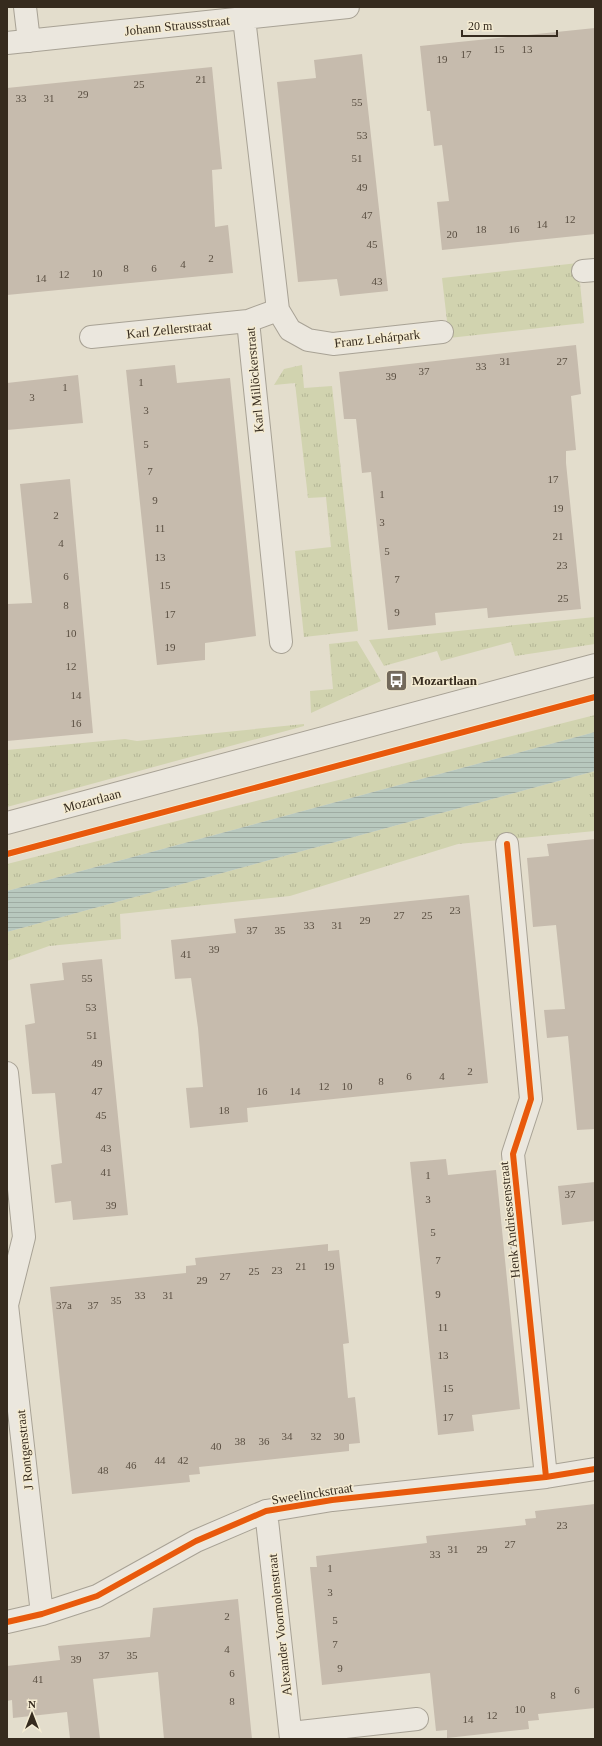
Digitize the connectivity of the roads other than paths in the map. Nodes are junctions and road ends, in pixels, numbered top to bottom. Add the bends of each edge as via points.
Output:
1 (25, 7) edge
2 (348, 7) edge
3 (244, 18) junction
4 (29, 41) junction
5 (7, 43) edge
6 (278, 310) junction
7 (248, 321) junction
8 (442, 332) dead end
9 (91, 337) dead end
10 (281, 642) dead end
11 (595, 664) edge
12 (7, 824) edge
13 (507, 844) dead end
14 (7, 1073) edge
15 (595, 1469) edge
16 (546, 1477) junction
17 (266, 1511) junction
18 (42, 1614) junction
19 (7, 1622) edge
20 (416, 1719) dead end
21 (291, 1736) edge

1 - 4 street
2 - 3 street, Johann Straussstraat
3 - 4 street, Johann Straussstraat
3 - 6 street
4 - 5 street, Johann Straussstraat
6 - 7 street, Karl Millöckerstraat
6 - 8 street, Franz Lehárpark via 290,330 308,340 333,344
7 - 9 street, Karl Zellerstraat
7 - 10 street, Karl Millöckerstraat
11 - 12 street, Mozartlaan
13 - 16 street, Henk Andriessenstraat via 531,1099 513,1154
14 - 18 street, J Rontgenstraat via 24,1237 7,1305
15 - 16 street, Sweelinckstraat
16 - 17 street, Sweelinckstraat via 332,1500
17 - 18 street, Sweelinckstraat via 196,1541 97,1596
17 - 21 street, Alexander Voormolenstraat
18 - 19 street, Sweelinckstraat
20 - 21 street

